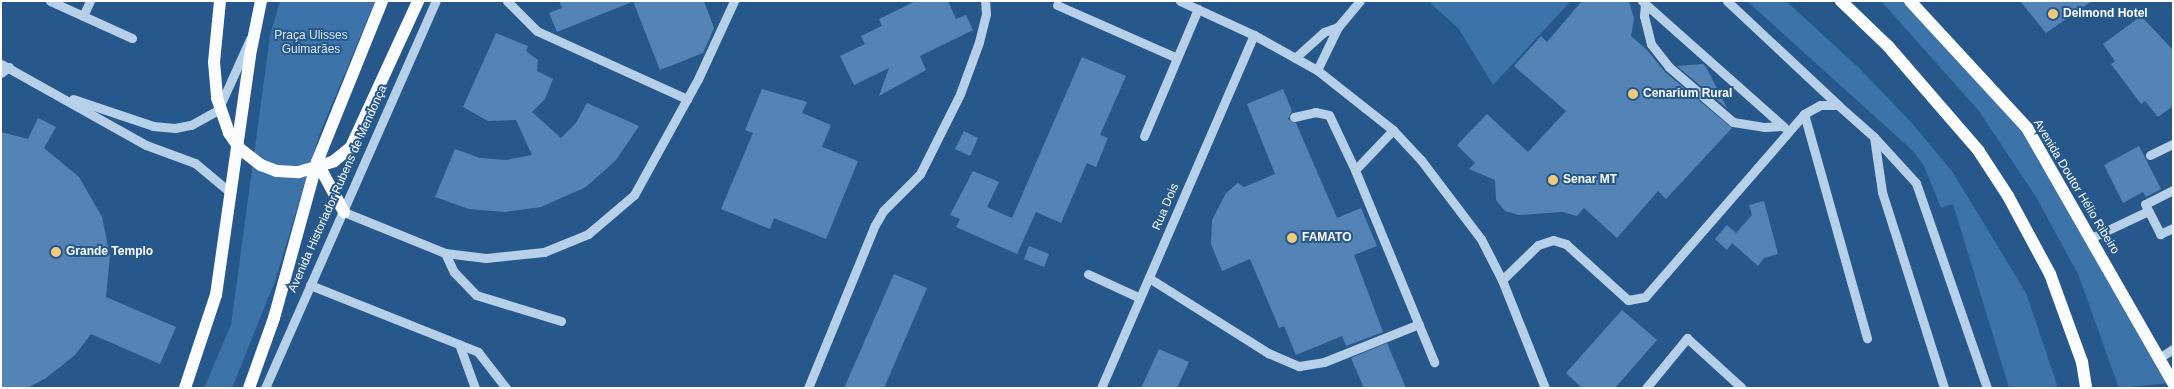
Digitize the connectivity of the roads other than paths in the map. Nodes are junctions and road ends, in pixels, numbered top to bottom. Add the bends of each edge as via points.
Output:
1 (50, 1) edge
2 (90, 1) edge
3 (220, 1) edge
4 (261, 1) edge
5 (374, 1) edge
6 (382, 1) edge
7 (418, 1) edge
8 (436, 1) edge
9 (507, 1) edge
10 (734, 1) edge
11 (984, 1) edge
12 (1180, 1) edge
13 (1360, 1) edge
14 (1659, 1) edge
15 (1727, 1) edge
16 (1841, 1) edge
17 (1910, 1) edge
18 (1057, 5) dead end
19 (1646, 5) edge
20 (1198, 10) junction
21 (83, 16) junction
22 (1338, 27) junction
23 (371, 28) junction
24 (254, 31) junction
25 (1254, 35) junction
26 (132, 38) dead end
27 (1177, 58) junction
28 (1295, 58) junction
29 (5, 65) edge
30 (1317, 70) junction
31 (1, 74) edge
32 (59, 94) junction
33 (687, 98) junction
34 (1838, 105) junction
35 (1804, 114) junction
36 (1294, 117) dead end
37 (1786, 129) junction
38 (1393, 130) junction
39 (1144, 136) dead end
40 (1874, 137) junction
41 (2173, 144) edge
42 (2150, 156) dead end
43 (317, 162) junction
44 (1355, 170) junction
45 (2173, 190) edge
46 (231, 193) junction
47 (2148, 211) junction
48 (344, 212) junction
49 (2173, 228) edge
50 (2091, 238) junction
51 (445, 253) junction
52 (1088, 274) dead end
53 (1149, 278) junction
54 (1502, 280) junction
55 (310, 285) junction
56 (1140, 298) junction
57 (561, 321) dead end
58 (1419, 324) junction
59 (1867, 338) dead end
60 (459, 344) junction
61 (2173, 349) edge
62 (2159, 358) junction
63 (1434, 362) dead end
64 (2173, 383) edge
65 (1738, 387) edge
66 (185, 388) edge
67 (249, 388) edge
68 (266, 388) edge
69 (475, 388) edge
70 (506, 388) edge
71 (808, 388) edge
72 (1101, 388) edge
73 (1545, 388) edge
74 (1646, 388) edge
75 (1944, 388) edge
76 (1987, 388) edge
77 (2086, 388) edge

1 - 21 street
2 - 21 street
3 - 7 main road, bridge via 214,62 217,98 229,133 239,148 261,165 277,171 299,172 334,161 351,147
4 - 24 main road
5 - 23 main road
6 - 23 main road, Avenida Historiador Rubens de Mendonça
8 - 48 street, Avenida Historiador Rubens de Mendonça
9 - 33 street via 537,30
10 - 33 street
11 - 71 street via 986,14 979,42 960,94 920,174 883,212 875,225
12 - 20 street
13 - 22 street
14 - 19 street
15 - 34 street
16 - 77 main road via 1888,46 1978,150 2008,196 2050,274 2082,362
17 - 50 main road, Avenida Doutor Hélio Ribeiro via 2027,128
18 - 27 street
19 - 37 street
19 - 37 street via 1644,16 1651,44 1669,66 1733,122
20 - 25 street
20 - 27 street
21 - 26 street
22 - 28 street via 1324,32
22 - 30 street
23 - 43 main road, Avenida Historiador Rubens de Mendonça
24 - 32 street via 218,110 192,125 175,128 153,126
24 - 46 main road
25 - 28 street
25 - 53 street, Rua Dois
27 - 39 street
28 - 30 street
29 - 31 street
29 - 32 street
30 - 38 street
32 - 46 street via 146,145 195,163
33 - 51 street via 634,195 588,234 544,252 486,258
34 - 35 street via 1820,105
34 - 40 street
35 - 37 street
35 - 59 street
36 - 44 street via 1315,112 1329,116
37 - 54 street via 1645,297 1628,300 1566,244 1553,240 1538,245
38 - 44 street
38 - 54 street via 1454,201 1481,239
40 - 75 street via 1882,192
40 - 76 street via 1916,183
41 - 42 street
43 - 48 main road
43 - 67 main road, Avenida Historiador Rubens de Mendonça via 274,318
44 - 58 street
45 - 47 street via 2145,204
46 - 66 main road via 216,295
47 - 49 street via 2160,234
47 - 50 street
48 - 51 street
48 - 55 street, Avenida Historiador Rubens de Mendonça
50 - 62 main road, Avenida Doutor Hélio Ribeiro
51 - 57 street via 454,272 476,295
52 - 56 street
53 - 56 street, Rua Dois
53 - 58 street via 1268,352 1299,366 1324,362
54 - 73 street
55 - 60 street
55 - 68 street, Avenida Historiador Rubens de Mendonça
56 - 72 street, Rua Dois
58 - 63 street
60 - 69 street via 468,378
60 - 70 street via 478,352
61 - 62 street
62 - 64 main road, Avenida Doutor Hélio Ribeiro
65 - 74 street via 1687,338

